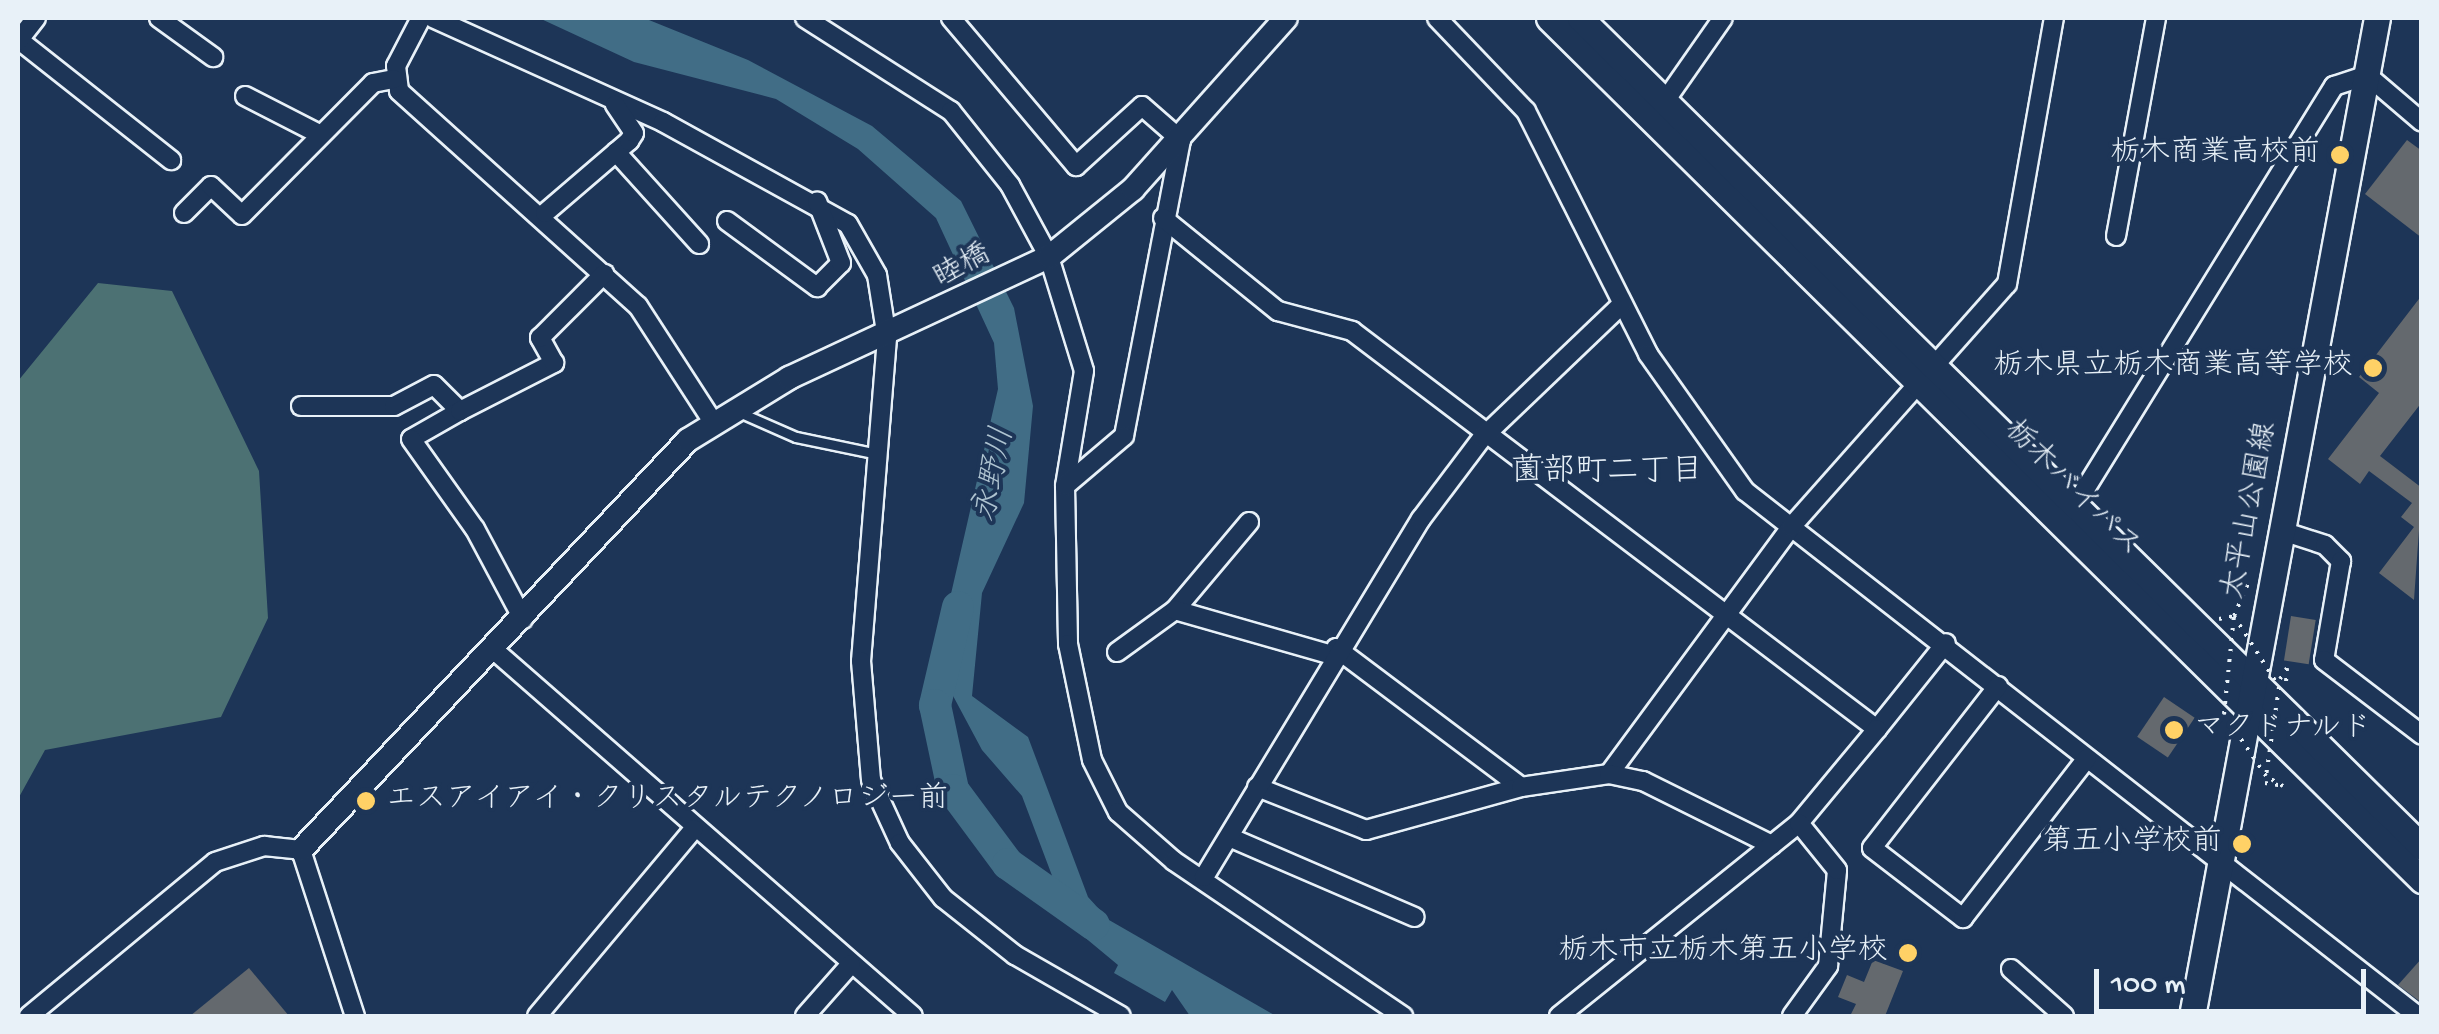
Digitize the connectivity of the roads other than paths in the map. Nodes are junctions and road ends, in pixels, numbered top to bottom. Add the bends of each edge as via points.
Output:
1 (36, 18) edge
2 (159, 18) edge
3 (421, 18) edge
4 (433, 18) edge
5 (805, 18) edge
6 (951, 18) edge
7 (1286, 18) edge
8 (1438, 18) edge
9 (1549, 18) edge
10 (1580, 18) edge
11 (1723, 18) edge
12 (2054, 18) edge
13 (2156, 18) edge
14 (2378, 18) edge
15 (18, 40) edge
16 (213, 57) dead end
17 (2367, 75) junction
18 (394, 79) junction
19 (244, 96) dead end
20 (1664, 101) junction
21 (614, 104) junction
22 (2422, 122) edge
23 (321, 134) junction
24 (1181, 140) junction
25 (616, 152) junction
26 (171, 160) dead end
27 (817, 201) junction
28 (184, 213) dead end
29 (545, 214) junction
30 (1164, 218) junction
31 (727, 222) dead end
32 (2116, 236) dead end
33 (698, 244) dead end
34 (1042, 261) junction
35 (604, 274) junction
36 (1622, 304) junction
37 (887, 338) junction
38 (1926, 377) junction
39 (301, 406) dead end
40 (734, 409) junction
41 (460, 411) junction
42 (713, 422) junction
43 (1482, 438) junction
44 (881, 454) junction
45 (1065, 486) junction
46 (2068, 516) junction
47 (1249, 522) dead end
48 (1790, 526) junction
49 (2282, 532) junction
50 (1175, 610) junction
51 (1725, 614) junction
52 (523, 619) junction
53 (1946, 643) junction
54 (494, 650) junction
55 (1117, 652) dead end
56 (1334, 652) junction
57 (2272, 685) junction
58 (1998, 686) junction
59 (2236, 714) junction
60 (1876, 729) junction
61 (2422, 735) edge
62 (2087, 758) junction
63 (1608, 774) junction
64 (1258, 787) junction
65 (1521, 787) junction
66 (1799, 823) junction
67 (694, 829) junction
68 (1230, 836) junction
69 (1772, 845) junction
70 (2422, 847) edge
71 (300, 850) junction
72 (2222, 856) junction
73 (1204, 877) junction
74 (2422, 880) edge
75 (1415, 917) dead end
76 (851, 964) junction
77 (2010, 969) dead end
78 (29, 1016) edge
79 (355, 1016) edge
80 (537, 1016) edge
81 (804, 1016) edge
82 (913, 1016) edge
83 (1121, 1016) edge
84 (1403, 1016) edge
85 (1559, 1016) edge
86 (1792, 1016) edge
87 (2064, 1016) edge
88 (2192, 1016) edge
89 (2417, 1016) edge

1 - 15 street
2 - 16 street
3 - 18 street
4 - 21 street
5 - 34 street via 951,111 1010,185
6 - 24 street via 1076,166 1142,106
7 - 24 street, 睦橋
8 - 36 street via 1526,111 1596,236
9 - 38 main road, 栃木バイパス
10 - 20 main road, 栃木バイパス
11 - 20 street
12 - 38 street via 2007,284
13 - 32 street
14 - 17 main road, 太平山公園線
15 - 26 street
17 - 22 street
17 - 46 street via 2334,86 2256,200
17 - 49 main road, 太平山公園線
18 - 23 street via 372,83
18 - 29 street via 408,102
19 - 23 street
20 - 38 main road, 栃木バイパス
21 - 25 street via 634,133
21 - 27 street
23 - 28 street via 242,215 211,186
24 - 30 street
24 - 34 street, 睦橋
25 - 29 street
25 - 33 street
27 - 31 street via 841,264 817,288
27 - 37 street via 848,224 877,275
29 - 35 street
30 - 43 street via 1278,310 1352,332
30 - 45 street via 1124,436
34 - 37 street, 睦橋
34 - 45 street via 1084,371
35 - 41 street via 540,338 554,363
35 - 42 street via 662,336
36 - 43 street
36 - 48 street via 1746,491
37 - 40 street, 睦橋
37 - 44 street
38 - 46 main road, 栃木バイパス
38 - 48 street
39 - 41 street via 394,406 434,385
40 - 42 street, 睦橋
40 - 44 lane via 796,438
41 - 52 street via 411,439 475,528
42 - 52 street, 睦橋 via 629,498
43 - 51 street
43 - 56 street
44 - 83 street via 861,705 884,814 916,870 976,928
45 - 73 street via 1068,644 1092,760 1131,826
46 - 57 main road, 栃木バイパス
46 - 59 main road, 栃木バイパス
47 - 50 street
48 - 51 street
48 - 53 street
49 - 57 main road, 太平山公園線
49 - 61 street via 2325,545 2341,561 2324,660
50 - 55 street
50 - 56 street
51 - 60 street
51 - 63 street
52 - 54 street, 睦橋
53 - 58 street
53 - 60 street
54 - 67 street
54 - 71 street, 睦橋
56 - 64 street
56 - 65 street
57 - 59 main road, 太平山公園線
57 - 70 main road, 栃木バイパス
58 - 62 street
58 - 62 street via 1872,848 1963,918
59 - 72 main road, 太平山公園線
59 - 74 main road, 栃木バイパス
60 - 66 street
62 - 72 street
63 - 65 street
63 - 69 street via 1643,781
64 - 65 street via 1366,830
64 - 68 street
66 - 69 street
66 - 86 street via 1837,870 1828,966
67 - 76 street
67 - 80 street
68 - 73 street
68 - 75 street
69 - 85 street
71 - 78 street via 264,846 215,862
71 - 79 street
72 - 88 main road, 太平山公園線
72 - 89 street
73 - 84 street
76 - 81 street
76 - 82 street
77 - 87 street

